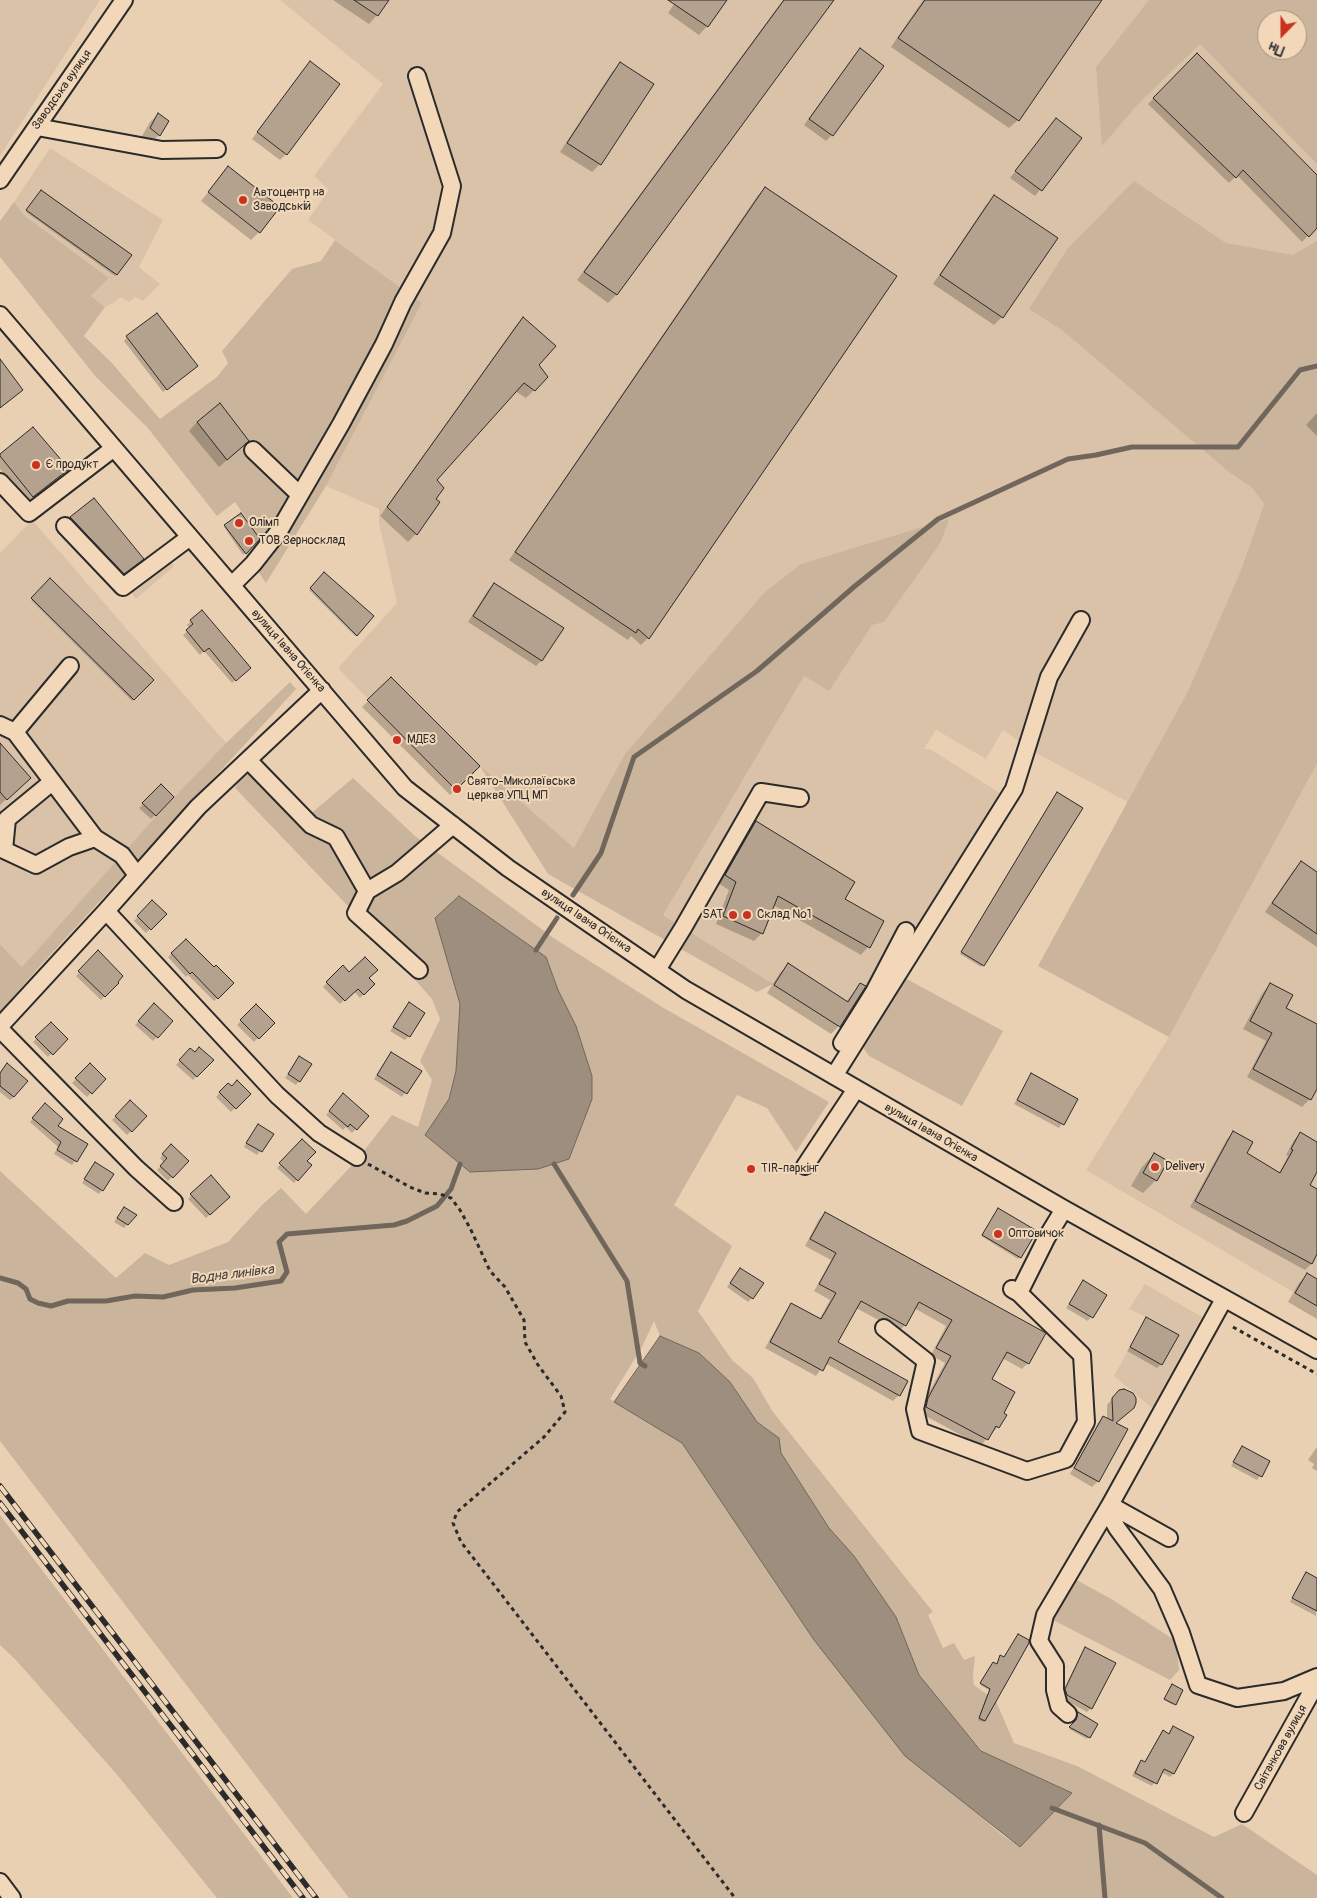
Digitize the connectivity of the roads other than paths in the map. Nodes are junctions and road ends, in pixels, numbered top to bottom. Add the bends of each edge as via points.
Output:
1 (124, 0) edge
2 (417, 76) dead end
3 (36, 127) junction
4 (217, 149) dead end
5 (0, 180) edge
6 (0, 315) edge
7 (114, 448) junction
8 (253, 450) dead end
9 (0, 482) edge
10 (300, 495) junction
11 (65, 526) dead end
12 (190, 537) junction
13 (232, 585) junction
14 (1081, 620) dead end
15 (70, 666) dead end
16 (322, 690) junction
17 (0, 725) edge
18 (15, 732) junction
19 (248, 760) junction
20 (52, 782) junction
21 (800, 798) dead end
22 (453, 825) junction
23 (95, 838) junction
24 (137, 875) junction
25 (368, 891) junction
26 (106, 911) junction
27 (906, 931) dead end
28 (419, 970) dead end
29 (657, 970) junction
30 (0, 1028) edge
31 (842, 1043) dead end
32 (834, 1076) junction
33 (856, 1089) junction
34 (357, 1158) road end
35 (805, 1166) dead end
36 (174, 1202) dead end
37 (1064, 1209) junction
38 (1224, 1299) junction
39 (884, 1328) dead end
40 (1317, 1350) edge
41 (1110, 1505) junction
42 (1169, 1538) dead end
43 (1317, 1677) edge
44 (1317, 1682) edge
45 (1068, 1714) dead end
46 (1244, 1813) dead end
47 (0, 1882) edge
48 (12, 1898) edge

1 - 3 street, Заводська вулиця
2 - 10 street via 452,186 442,233
3 - 4 street via 162,150
3 - 5 street, Заводська вулиця
6 - 7 street, вулиця Івана Огієнка
7 - 9 street via 28,513
7 - 12 street, вулиця Івана Огієнка
8 - 10 street
10 - 13 street via 279,531
11 - 12 street via 123,587
12 - 13 street, вулиця Івана Огієнка
13 - 16 street, вулиця Івана Огієнка
14 - 32 street via 1049,677 1014,789
15 - 18 street
16 - 19 street
16 - 22 street, вулиця Івана Огієнка via 405,788
17 - 18 street
18 - 20 street
19 - 24 street via 198,807
19 - 25 street via 311,825 336,837
20 - 23 street
20 - 23 street via 7,819 4,850 36,865 69,847
21 - 29 street via 761,792
22 - 25 street via 397,873
22 - 29 street, вулиця Івана Огієнка via 508,868
23 - 24 street via 122,854
24 - 26 street
25 - 28 street via 356,913
26 - 30 street
26 - 34 street via 277,1095 319,1133
27 - 31 street
29 - 32 street, вулиця Івана Огієнка
30 - 36 street via 136,1168
32 - 33 street, вулиця Івана Огієнка
33 - 35 street
33 - 37 street, вулиця Івана Огієнка
37 - 38 street, вулиця Івана Огієнка
37 - 39 street via 1015,1291 1082,1355 1086,1422 1066,1459 1027,1471 920,1432 915,1410 926,1361
38 - 40 street, вулиця Івана Огієнка
38 - 41 street
41 - 42 street
41 - 43 street via 1117,1528 1162,1589 1198,1685 1237,1698 1284,1692
41 - 45 street via 1045,1615 1039,1641 1055,1666 1059,1706
44 - 46 street, Світанкова вулиця
47 - 48 street

